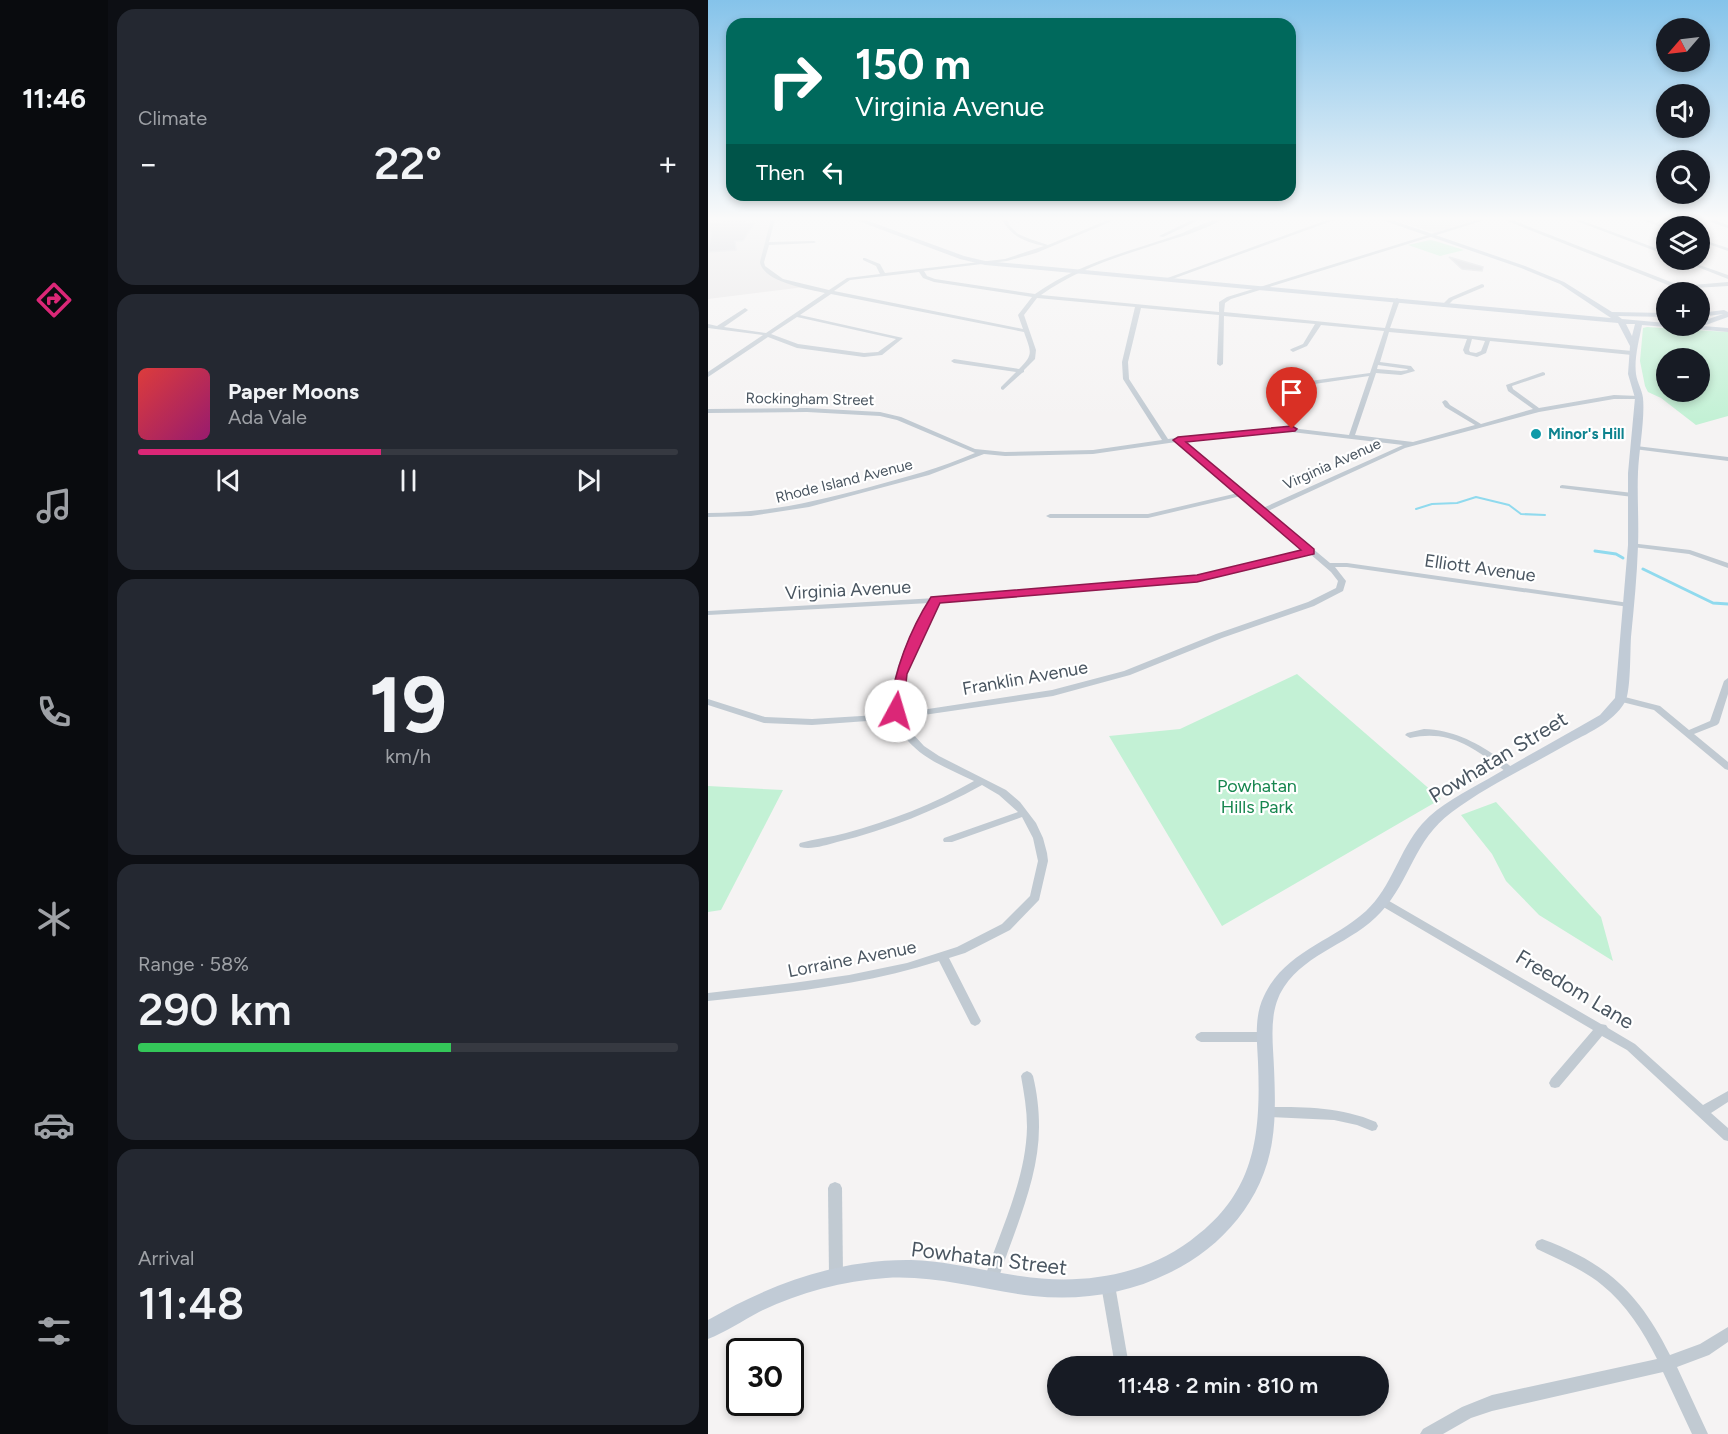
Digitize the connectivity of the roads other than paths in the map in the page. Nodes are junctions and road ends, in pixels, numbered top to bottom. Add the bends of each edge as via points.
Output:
1 (805, 286) edge
2 (840, 286) edge
3 (971, 286) edge
4 (1052, 286) edge
5 (1240, 286) edge
6 (1269, 286) edge
7 (1482, 286) dead end
8 (1568, 286) edge
9 (1675, 286) edge
10 (1705, 286) edge
11 (1262, 288) junction
12 (829, 292) junction
13 (1035, 296) junction
14 (1397, 301) junction
15 (1596, 302) junction
16 (1445, 305) junction
17 (1137, 307) junction
18 (745, 310) dead end
19 (1728, 313) edge
20 (1222, 314) junction
21 (1578, 314) junction
22 (1606, 314) junction
23 (1633, 314) junction
24 (795, 315) junction
25 (1646, 315) junction
26 (1656, 315) edge
27 (1710, 315) edge
28 (1710, 318) edge
29 (1715, 319) junction
30 (1620, 321) junction
31 (1710, 321) edge
32 (1319, 323) junction
33 (1639, 323) junction
34 (1728, 323) edge
35 (1656, 324) edge
36 (708, 326) edge
37 (718, 327) junction
38 (1710, 328) edge
39 (1387, 330) junction
40 (1728, 330) edge
41 (1026, 332) junction
42 (765, 334) junction
43 (1470, 338) junction
44 (1488, 340) junction
45 (1633, 349) junction
46 (1293, 350) dead end
47 (954, 361) dead end
48 (1377, 363) junction
49 (1220, 364) dead end
50 (1022, 371) junction
51 (1374, 373) junction
52 (1543, 374) dead end
53 (708, 375) edge
54 (1280, 387) dead end
55 (1004, 388) dead end
56 (1639, 398) junction
57 (1445, 402) dead end
58 (1538, 410) junction
59 (708, 411) edge
60 (1480, 426) junction
61 (1352, 436) junction
62 (1178, 440) junction
63 (1166, 441) junction
64 (1413, 444) junction
65 (1636, 448) junction
66 (983, 452) junction
67 (1728, 459) edge
68 (1562, 488) dead end
69 (1243, 494) junction
70 (1633, 495) junction
71 (1264, 510) junction
72 (708, 516) edge
73 (1050, 516) dead end
74 (1633, 545) junction
75 (1310, 551) junction
76 (1328, 565) junction
77 (1728, 566) edge
78 (936, 600) junction
79 (1629, 605) junction
80 (708, 614) edge
81 (1728, 681) edge
82 (1621, 699) junction
83 (708, 702) edge
84 (898, 716) junction
85 (1688, 733) junction
86 (1410, 735) dead end
87 (1728, 767) edge
88 (1511, 771) junction
89 (981, 781) junction
90 (1024, 813) junction
91 (948, 840) dead end
92 (804, 845) dead end
93 (1384, 902) junction
94 (943, 957) junction
95 (708, 997) edge
96 (975, 1021) dead end
97 (1602, 1028) junction
98 (1265, 1036) junction
99 (1201, 1037) dead end
100 (1027, 1077) dead end
101 (1555, 1083) dead end
102 (1728, 1096) edge
103 (1268, 1112) junction
104 (1702, 1112) junction
105 (1372, 1126) dead end
106 (1728, 1136) edge
107 (835, 1188) dead end
108 (1542, 1245) dead end
109 (836, 1276) junction
110 (992, 1280) junction
111 (1108, 1285) junction
112 (708, 1330) edge
113 (1728, 1334) edge
114 (1120, 1356) edge
115 (1665, 1364) junction
116 (1428, 1434) edge
117 (1700, 1434) edge

1 - 12 street
2 - 12 street
3 - 13 street
4 - 13 street
5 - 11 street
6 - 11 street
7 - 16 street
8 - 15 street
9 - 10 street
11 - 14 street
11 - 20 street via 1222,302
12 - 24 street
12 - 41 street
13 - 17 street
13 - 41 street via 1021,315
14 - 16 street
14 - 39 street
15 - 21 street via 1594,308
15 - 22 street
15 - 25 street
16 - 21 street
16 - 30 street
17 - 20 street
17 - 63 street via 1125,362 1126,379
18 - 37 street
19 - 27 street
19 - 29 street
20 - 32 street
20 - 49 street
21 - 22 street
22 - 23 street
22 - 30 street
23 - 25 street
23 - 30 street
24 - 42 street
24 - 42 street via 900,338 875,356 797,346
25 - 26 street
28 - 29 street
29 - 31 street
29 - 34 street
30 - 33 street
30 - 45 street
32 - 39 street
32 - 46 street via 1305,345
33 - 35 street
33 - 45 street
36 - 37 street
37 - 42 street
38 - 40 street
39 - 43 street
39 - 48 street
41 - 50 street via 1033,350 1032,360
42 - 53 street
43 - 44 street
43 - 44 street via 1468,354 1484,352
44 - 45 street
45 - 56 street via 1632,374
47 - 50 street
48 - 51 street
48 - 51 street via 1409,367 1412,371
50 - 55 street
51 - 54 street
51 - 61 street
52 - 58 street via 1509,385 1510,390
56 - 58 street via 1614,397
56 - 65 street
57 - 60 street
58 - 60 street
59 - 66 street, Rockingham Street via 880,414
60 - 64 street
61 - 62 street, Rockingham Street via 1299,429
61 - 64 street, Rockingham Street
62 - 63 street, Rockingham Street
62 - 69 street
63 - 66 street, Rockingham Street via 1075,454
64 - 71 street, Virginia Avenue
65 - 67 street
65 - 70 street
66 - 72 street, Rhode Island Avenue via 929,473 779,513
68 - 70 street
69 - 71 street
69 - 73 street via 1148,516
70 - 74 street
71 - 75 street
74 - 77 street via 1690,552
74 - 79 street
75 - 76 street
75 - 78 street, Virginia Avenue via 1197,578
76 - 79 street, Elliott Avenue
76 - 84 street, Franklin Avenue via 1342,581 1340,588 1328,597 1126,673 1053,693
78 - 80 street, Virginia Avenue
78 - 84 street via 901,674 895,704
79 - 82 street
81 - 85 street via 1714,723
82 - 85 street via 1657,708
82 - 88 street, Powhatan Street via 1604,718
83 - 84 street, Franklin Avenue via 778,722
84 - 89 street, Lorraine Avenue via 906,732 924,750
85 - 87 street
86 - 88 street via 1453,735
88 - 93 street, Powhatan Street via 1455,804 1426,828
89 - 90 street, Lorraine Avenue via 1002,792
89 - 92 street via 900,817 834,840
90 - 91 street
90 - 94 street, Lorraine Avenue via 1043,856 1044,877 1036,898 1007,926
93 - 97 street, Freedom Lane
93 - 98 street, Powhatan Street via 1355,928 1288,970 1270,998
94 - 95 street, Lorraine Avenue via 884,974
94 - 96 street
97 - 101 street
97 - 104 street, Freedom Lane via 1632,1047
98 - 99 street
98 - 103 street, Powhatan Street
100 - 110 street via 1034,1100 1034,1147
102 - 104 street
103 - 105 street via 1335,1114
103 - 111 street, Powhatan Street via 1258,1167 1248,1188 1218,1228 1176,1260
104 - 106 street, Freedom Lane
107 - 109 street
108 - 115 street via 1592,1270 1619,1290 1642,1319
109 - 110 street, Powhatan Street via 915,1269
109 - 112 street, Powhatan Street via 759,1302
110 - 111 street, Powhatan Street via 1061,1289
111 - 114 street
113 - 115 street via 1704,1350
115 - 116 street via 1492,1403
115 - 117 street

